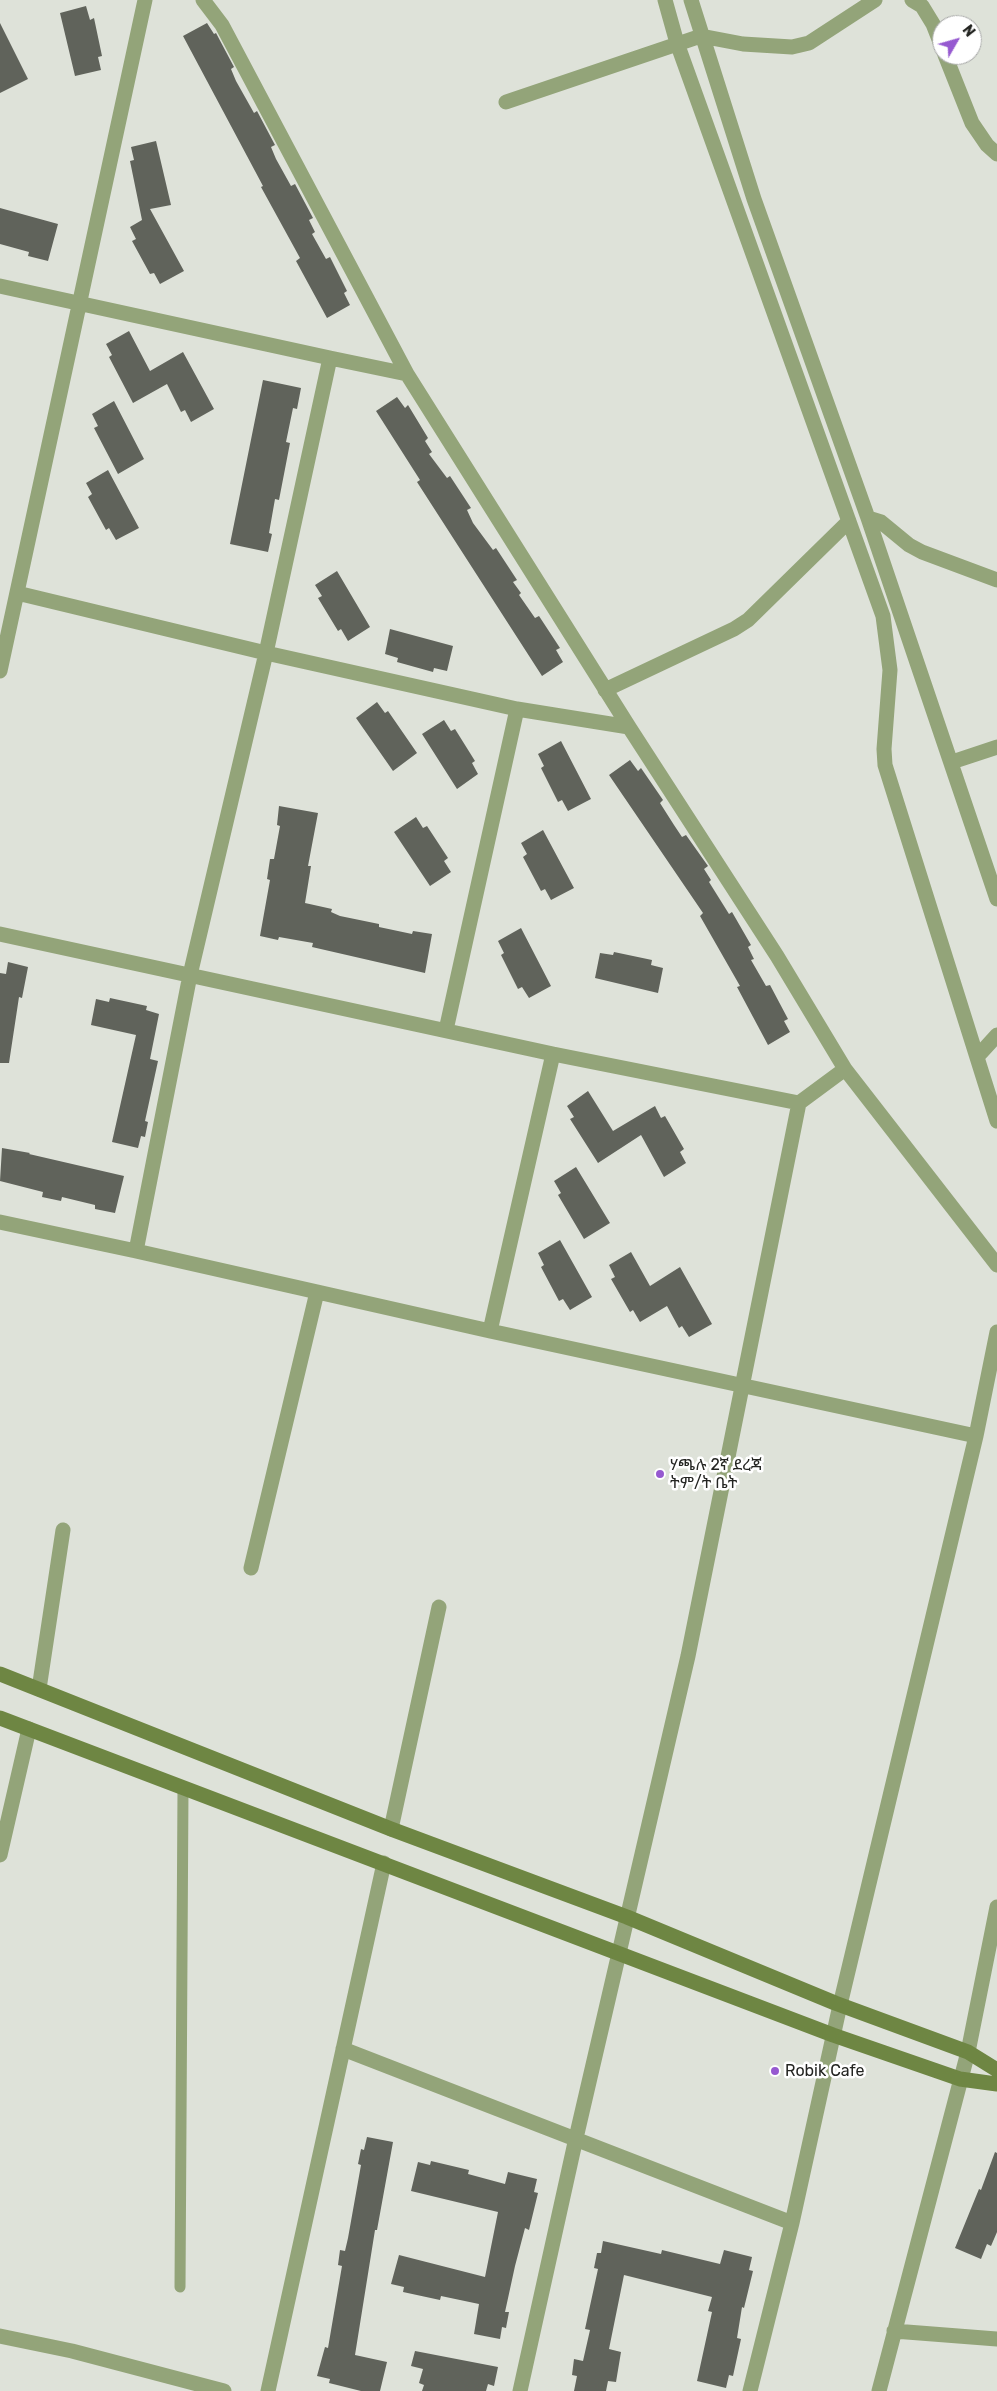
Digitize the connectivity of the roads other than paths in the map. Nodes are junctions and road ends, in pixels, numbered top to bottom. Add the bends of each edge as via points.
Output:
1 (145, 0) edge
2 (203, 0) edge
3 (664, 0) edge
4 (691, 0) edge
5 (875, 0) edge
6 (912, 0) edge
7 (932, 22) edge
8 (701, 36) junction
9 (677, 43) junction
10 (949, 65) edge
11 (506, 102) dead end
12 (997, 154) edge
13 (0, 286) edge
14 (79, 304) junction
15 (330, 358) junction
16 (407, 374) junction
17 (868, 518) junction
18 (849, 521) junction
19 (997, 580) edge
20 (17, 593) junction
21 (266, 653) junction
22 (0, 671) edge
23 (605, 690) junction
24 (517, 708) junction
25 (629, 727) junction
26 (997, 747) edge
27 (952, 762) junction
28 (997, 899) edge
29 (0, 934) edge
30 (190, 975) junction
31 (446, 1030) junction
32 (997, 1035) edge
33 (553, 1054) junction
34 (977, 1057) junction
35 (845, 1070) junction
36 (799, 1103) junction
37 (997, 1121) edge
38 (0, 1222) edge
39 (136, 1251) junction
40 (997, 1265) edge
41 (317, 1292) junction
42 (490, 1331) junction
43 (997, 1332) edge
44 (742, 1386) junction
45 (976, 1436) junction
46 (63, 1530) dead end
47 (251, 1568) dead end
48 (439, 1607) dead end
49 (0, 1674) edge
50 (39, 1689) junction
51 (0, 1718) edge
52 (29, 1729) junction
53 (183, 1789) junction
54 (391, 1829) junction
55 (0, 1854) edge
56 (384, 1863) junction
57 (997, 1907) edge
58 (628, 1917) junction
59 (994, 1929) edge
60 (619, 1952) junction
61 (840, 2005) junction
62 (833, 2035) junction
63 (343, 2049) junction
64 (968, 2052) junction
65 (997, 2070) edge
66 (960, 2079) junction
67 (997, 2084) edge
68 (576, 2138) junction
69 (792, 2222) junction
70 (180, 2288) dead end
71 (894, 2331) junction
72 (0, 2336) edge
73 (997, 2339) edge
74 (224, 2391) edge
75 (268, 2391) edge
76 (520, 2391) edge
77 (750, 2391) edge
78 (879, 2391) edge

1 - 14 street
2 - 16 street via 222,25
3 - 9 street
4 - 8 street
5 - 8 street via 809,43 792,47 743,44
6 - 7 street via 922,6
8 - 9 street
8 - 17 street via 754,200
9 - 11 street
9 - 18 street
10 - 12 street via 972,123
13 - 14 street
14 - 15 street
14 - 20 street
15 - 16 street
15 - 21 street
16 - 23 street
17 - 19 street via 881,522 922,552
17 - 27 street
18 - 23 street via 748,620
18 - 34 street via 882,616 887,643 890,670 885,765
20 - 21 street
20 - 22 street
21 - 24 street
21 - 30 street
23 - 25 street
24 - 25 street
24 - 31 street
25 - 35 street via 777,956
26 - 27 street
27 - 28 street
29 - 30 street
30 - 31 street
30 - 39 street
31 - 33 street
32 - 34 street
33 - 36 street
33 - 42 street
34 - 37 street
35 - 36 street
35 - 40 street
36 - 44 street
38 - 39 street
39 - 41 street
41 - 42 street
41 - 47 street
42 - 44 street
43 - 45 street
44 - 45 street
44 - 58 street via 688,1656
45 - 61 street
46 - 50 street
48 - 54 street
49 - 50 street
50 - 54 street
51 - 52 street
52 - 53 street
52 - 55 street
53 - 56 street
53 - 70 lane
54 - 58 street
56 - 60 street
56 - 63 street
57 - 59 street
58 - 60 street
58 - 61 street
59 - 64 street
60 - 62 street
60 - 68 street
61 - 62 street
61 - 64 street
62 - 66 street
62 - 69 street
63 - 68 street
63 - 75 street
64 - 65 street
64 - 66 street
66 - 67 street
66 - 71 street
68 - 69 street
68 - 76 street
69 - 77 street
71 - 73 street
71 - 78 street
72 - 74 street via 72,2351

